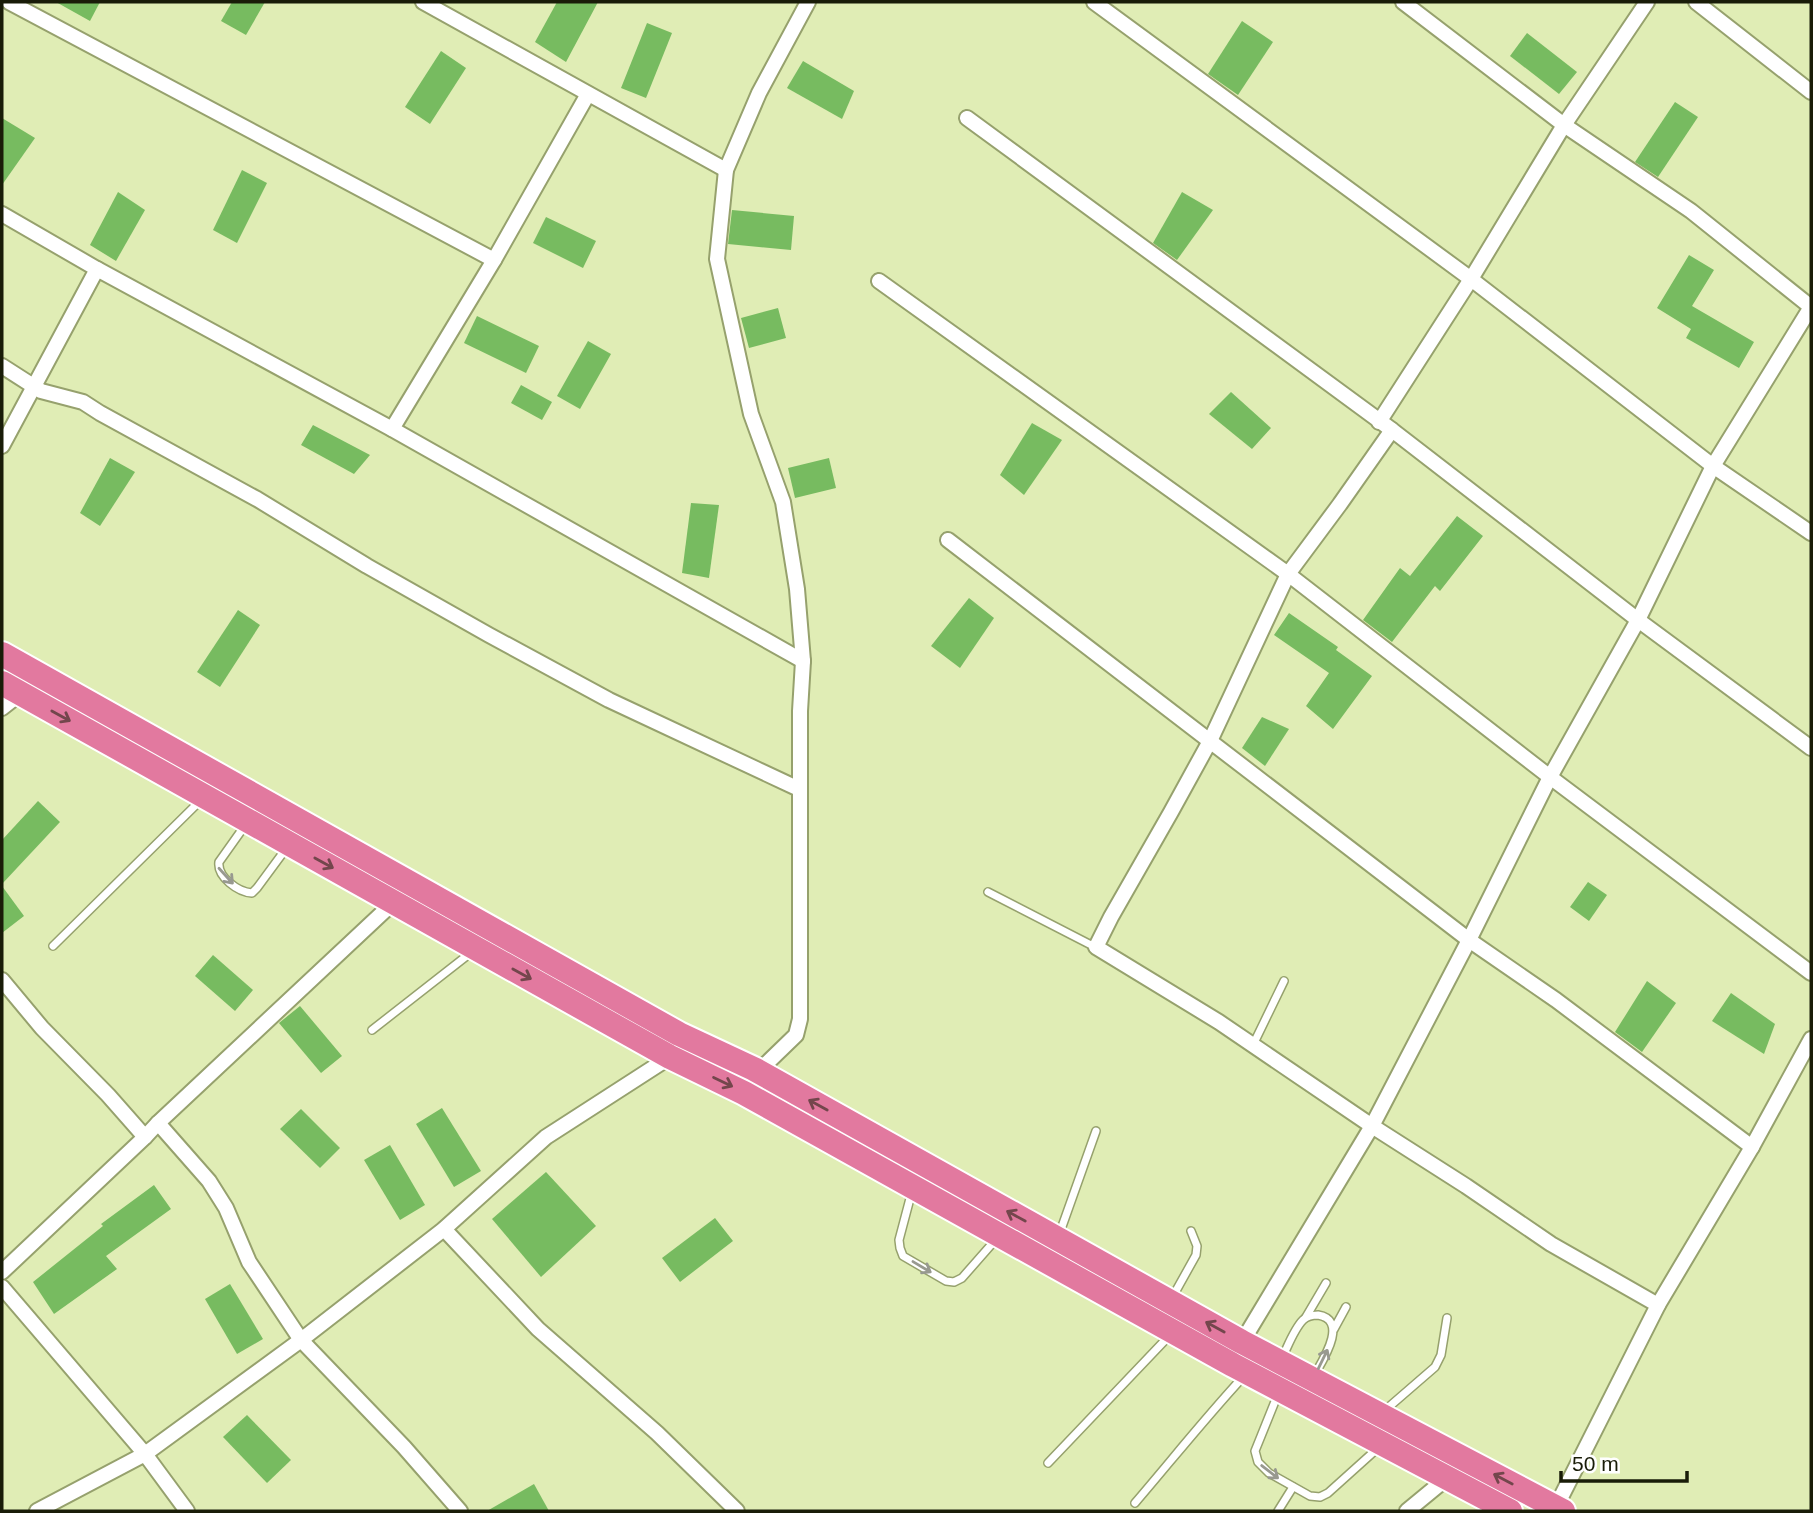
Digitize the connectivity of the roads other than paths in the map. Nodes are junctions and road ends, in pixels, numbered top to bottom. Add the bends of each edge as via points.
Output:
1 (9, 2) edge
2 (423, 2) edge
3 (1094, 2) edge
4 (1403, 2) edge
5 (1647, 2) edge
6 (1696, 2) edge
7 (803, 4) edge
8 (2, 14) edge
9 (1811, 92) edge
10 (589, 94) junction
11 (967, 118) dead end
12 (1564, 125) junction
13 (726, 170) junction
14 (2, 214) edge
15 (494, 260) junction
16 (97, 269) junction
17 (1471, 279) junction
18 (879, 281) dead end
19 (1811, 307) edge
20 (1798, 325) junction
21 (1811, 334) edge
22 (2, 366) edge
23 (35, 387) junction
24 (1386, 426) junction
25 (392, 429) junction
26 (2, 446) edge
27 (1713, 466) junction
28 (1811, 533) edge
29 (948, 540) dead end
30 (1288, 574) junction
31 (1638, 620) junction
32 (2, 654) edge
33 (803, 661) junction
34 (8, 695) edge
35 (1210, 741) junction
36 (1811, 748) edge
37 (1550, 777) junction
38 (799, 789) junction
39 (205, 797) junction
40 (249, 821) junction
41 (290, 844) junction
42 (988, 892) dead end
43 (394, 902) junction
44 (1469, 940) junction
45 (52, 946) dead end
46 (1096, 947) junction
47 (477, 948) junction
48 (1811, 972) edge
49 (2, 980) edge
50 (1284, 981) dead end
51 (372, 1030) dead end
52 (1811, 1039) edge
53 (1252, 1046) junction
54 (670, 1057) junction
55 (754, 1069) junction
56 (158, 1123) junction
57 (1372, 1126) junction
58 (1096, 1131) dead end
59 (145, 1137) junction
60 (1752, 1147) junction
61 (913, 1187) junction
62 (444, 1229) junction
63 (1191, 1231) dead end
64 (999, 1235) junction
65 (1057, 1239) junction
66 (2, 1272) edge
67 (1326, 1283) dead end
68 (2, 1287) edge
69 (1170, 1302) junction
70 (1658, 1305) junction
71 (1346, 1307) dead end
72 (1447, 1318) dead end
73 (1303, 1320) junction
74 (1334, 1329) junction
75 (1173, 1332) junction
76 (301, 1340) junction
77 (1242, 1342) junction
78 (1280, 1362) junction
79 (1247, 1373) junction
80 (1313, 1379) junction
81 (1279, 1390) junction
82 (1380, 1414) junction
83 (1382, 1444) junction
84 (145, 1454) junction
85 (1048, 1463) dead end
86 (1447, 1478) junction
87 (1293, 1487) junction
88 (1135, 1503) dead end
89 (1559, 1509) edge
90 (37, 1511) edge
91 (187, 1511) edge
92 (460, 1511) edge
93 (737, 1511) edge
94 (1278, 1511) edge
95 (1407, 1511) edge
96 (1510, 1511) edge

1 - 8 street
1 - 15 street
2 - 10 street
3 - 17 street
4 - 12 street
5 - 12 street
6 - 9 street
7 - 13 street
10 - 13 street
10 - 15 street
11 - 24 street
12 - 17 street
12 - 19 street via 1691,211
13 - 33 street via 718,259 751,414 783,502
14 - 16 street
15 - 25 street
16 - 23 street
16 - 25 street
17 - 24 street
17 - 27 street
18 - 30 street
19 - 20 street
20 - 21 street
20 - 27 street
22 - 23 street
23 - 26 street
23 - 38 street via 82,401 609,700
24 - 30 street via 1340,504
24 - 31 street
25 - 33 street
27 - 28 street
27 - 31 street
29 - 35 street
30 - 35 street
30 - 37 street
31 - 36 street
31 - 37 street
32 - 55 highway via 680,1034
33 - 38 street
34 -> 39 highway
35 - 44 street
35 - 46 street
37 - 44 street
37 - 48 street
38 - 55 street via 800,1020 796,1035
39 - 40 highway
39 - 45 lane
40 - 41 highway
40 -> 41 lane via 218,867 244,892 257,888
41 -> 43 highway
42 - 46 lane
43 - 47 highway
43 - 56 street
44 - 57 street
44 - 60 street
46 - 53 street
47 - 51 lane
47 -> 54 highway
49 - 59 street
50 - 53 lane
52 - 60 street
53 - 57 street
54 -> 61 highway
54 - 62 street via 546,1138
65 -> 55 highway
56 - 59 street
56 - 76 street via 209,1181 249,1262
57 - 70 street via 1551,1244
57 - 77 street
58 - 65 lane
59 - 66 street
60 - 70 street
61 - 64 highway
61 -> 64 lane via 900,1248 903,1256 946,1281 962,1278
62 - 76 street
62 - 93 street via 538,1329 657,1433
63 - 69 lane via 1196,1255
64 - 75 highway
65 - 69 highway
67 - 73 lane
68 - 84 street
77 -> 69 highway
70 - 89 street
71 - 74 lane
72 - 82 lane via 1435,1367
73 - 74 lane via 1323,1316
73 - 78 lane
80 -> 74 lane
75 - 79 highway
75 - 85 lane
76 - 84 street
76 - 92 street
77 - 78 highway
78 - 80 highway
79 - 81 highway
79 - 88 lane
80 - 82 highway
81 - 83 highway
81 -> 87 lane via 1255,1451 1269,1473
89 -> 82 highway
83 - 86 highway
83 - 87 lane via 1320,1497
84 - 90 street
84 - 91 street
86 - 95 street
86 - 96 highway
87 - 94 lane

